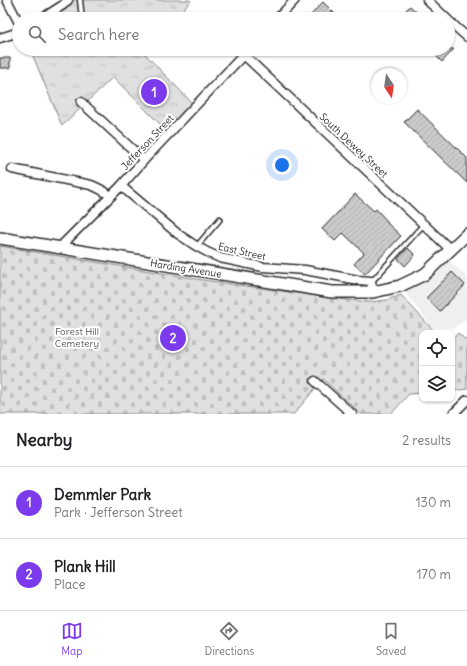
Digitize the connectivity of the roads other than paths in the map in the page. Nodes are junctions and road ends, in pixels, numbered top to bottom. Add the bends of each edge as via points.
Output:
1 (7, 0) edge
2 (68, 0) edge
3 (80, 0) edge
4 (294, 0) edge
5 (427, 0) edge
6 (13, 12) edge
7 (52, 12) edge
8 (81, 12) edge
9 (283, 12) edge
10 (440, 12) edge
11 (455, 26) edge
12 (12, 34) edge
13 (0, 38) edge
14 (467, 38) edge
15 (242, 56) edge
16 (250, 56) edge
17 (81, 102) dead end
18 (144, 160) junction
19 (12, 169) dead end
20 (121, 186) junction
21 (110, 196) junction
22 (220, 219) dead end
23 (424, 224) junction
24 (467, 234) edge
25 (0, 238) edge
26 (196, 246) junction
27 (59, 248) junction
28 (450, 250) junction
29 (371, 281) junction
30 (373, 292) junction
31 (315, 381) dead end
32 (467, 400) edge
33 (352, 414) edge
34 (453, 414) edge

1 - 6 street
2 - 7 street
3 - 8 lane
4 - 9 street
5 - 10 street
11 - 14 street
12 - 13 street
15 - 18 street, Jefferson Street
16 - 23 street, South Dewey Street
17 - 18 street
18 - 20 street, Jefferson Street
19 - 21 street via 91,185
20 - 21 street, Jefferson Street
20 - 26 street, East Street
21 - 27 street, Jefferson Street
22 - 26 lane
23 - 28 street, South Dewey Street
23 - 29 lane
24 - 28 main road, Harding Avenue
25 - 27 main road, Harding Avenue
26 - 29 street, East Street via 220,258 238,262
27 - 30 main road, Harding Avenue via 332,292
28 - 30 main road, Harding Avenue via 425,274 400,286
29 - 30 street
31 - 33 street
32 - 34 street

